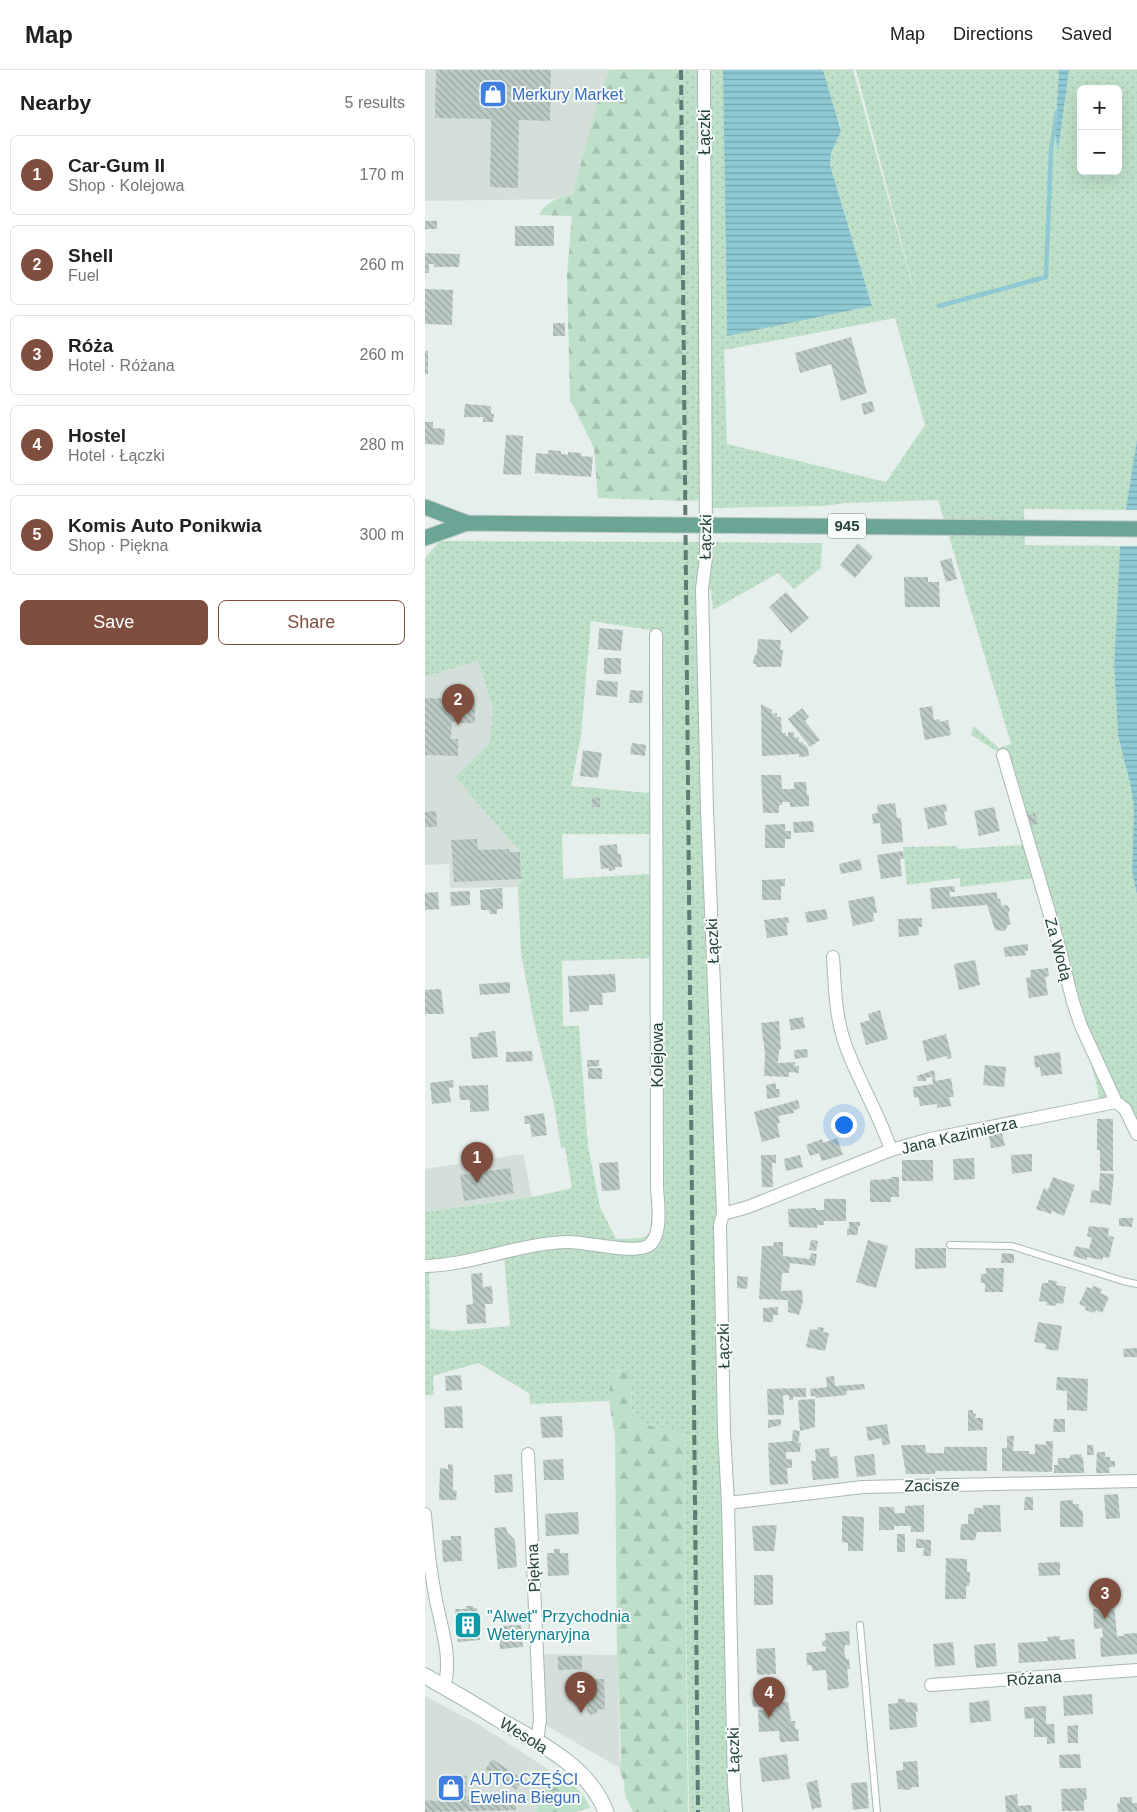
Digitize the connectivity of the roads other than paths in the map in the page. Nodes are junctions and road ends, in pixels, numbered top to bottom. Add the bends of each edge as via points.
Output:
1 (703, 70) edge
2 (425, 507) edge
3 (467, 523) junction
4 (1137, 529) edge
5 (425, 538) edge
6 (656, 635) dead end
7 (1003, 754) dead end
8 (833, 957) dead end
9 (1116, 1102) junction
10 (1137, 1134) edge
11 (891, 1150) junction
12 (723, 1214) junction
13 (950, 1245) dead end
14 (425, 1266) edge
15 (1137, 1284) edge
16 (528, 1454) dead end
17 (1137, 1481) edge
18 (728, 1503) junction
19 (425, 1514) edge
20 (860, 1625) dead end
21 (1137, 1670) edge
22 (425, 1676) edge
23 (931, 1685) dead end
24 (444, 1687) junction
25 (537, 1742) junction
26 (606, 1812) edge
27 (736, 1812) edge
28 (877, 1812) edge

1 - 12 street, Łączki via 707,558 702,589
2 - 3 main road, 945
3 - 4 main road, 945, bridge
3 - 5 main road, 945
6 - 14 street, Kolejowa via 659,1211 656,1236 642,1248 557,1242 443,1266
7 - 9 street, Za Wodą via 1075,1010
8 - 11 street via 836,1002 844,1040
9 - 10 street, Za Wodą via 1125,1109
9 - 11 street, Jana Kazimierza via 930,1139
11 - 12 street, Jana Kazimierza
12 - 18 street, Łączki via 720,1225
13 - 15 lane via 1012,1246
16 - 25 street, Piękna via 540,1720
17 - 18 street, Zacisze via 863,1487
18 - 27 street, Łączki
19 - 24 street via 434,1593 448,1663
20 - 28 lane
21 - 23 street, Różana
22 - 24 street, Wesoła
24 - 25 street, Wesoła
25 - 26 street, Wesoła via 585,1777

